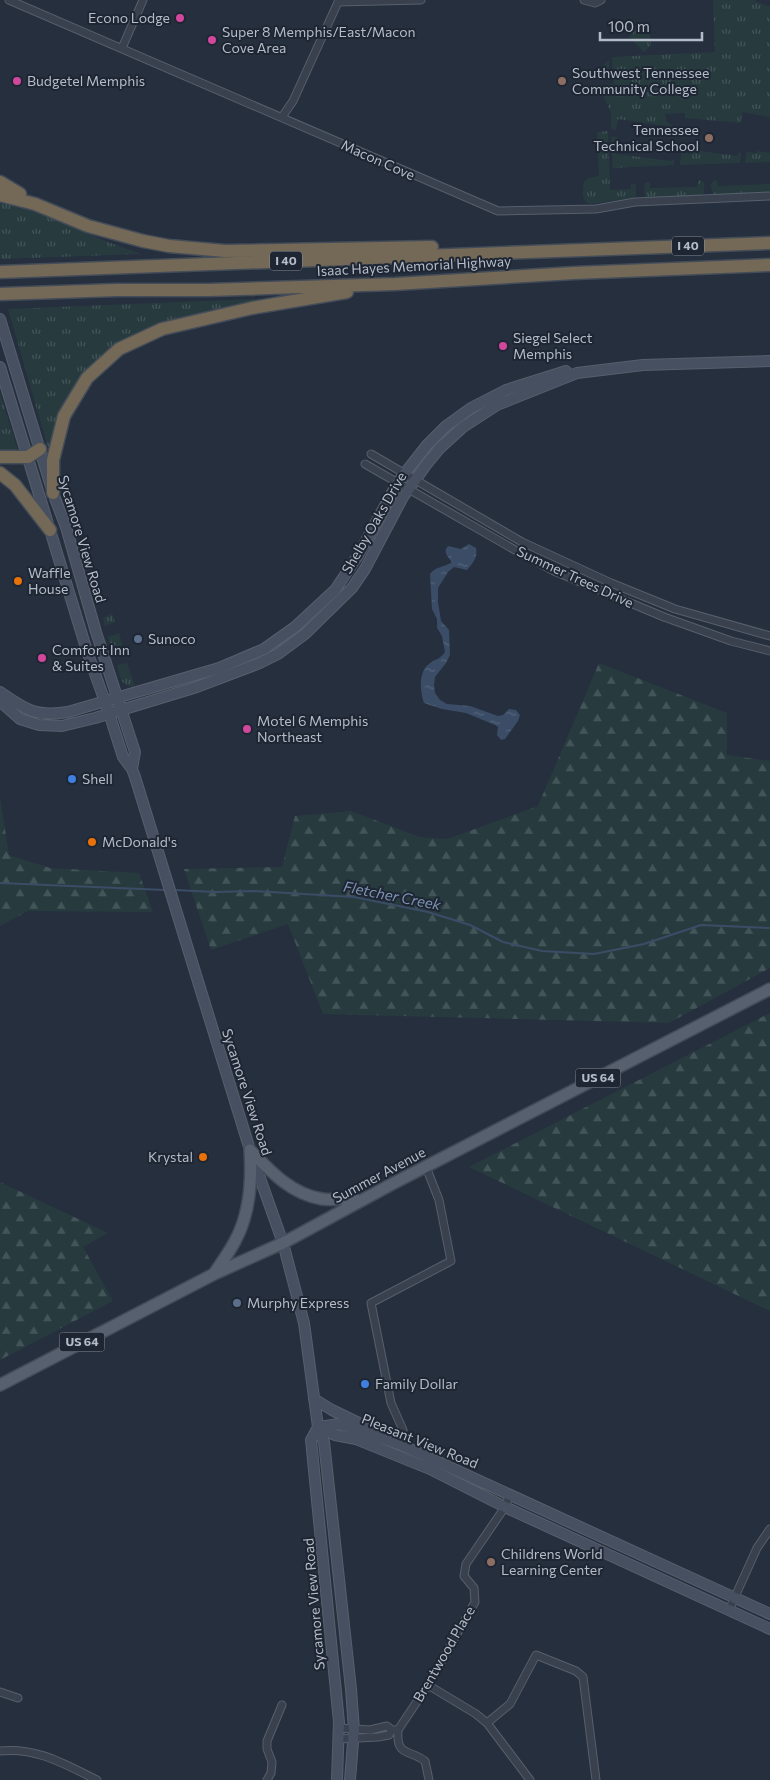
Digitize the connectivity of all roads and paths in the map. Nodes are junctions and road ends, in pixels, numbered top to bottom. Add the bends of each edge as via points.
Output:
1 (8, 0) edge
2 (143, 0) edge
3 (420, 0) edge
4 (584, 0) edge
5 (601, 0) edge
6 (339, 1) edge
7 (122, 48) junction
8 (282, 117) junction
9 (0, 182) edge
10 (0, 195) edge
11 (770, 196) edge
12 (35, 204) junction
13 (770, 243) edge
14 (559, 251) junction
15 (770, 264) edge
16 (6, 271) edge
17 (395, 284) junction
18 (0, 294) edge
19 (0, 319) edge
20 (770, 361) edge
21 (0, 367) edge
22 (577, 373) junction
23 (40, 449) junction
24 (371, 454) dead end
25 (28, 456) junction
26 (0, 457) edge
27 (365, 464) dead end
28 (405, 472) junction
29 (0, 473) edge
30 (416, 479) junction
31 (398, 482) junction
32 (409, 489) junction
33 (54, 493) junction
34 (50, 530) junction
35 (770, 636) edge
36 (770, 651) edge
37 (0, 692) edge
38 (118, 698) junction
39 (0, 700) edge
40 (104, 702) junction
41 (121, 709) junction
42 (110, 713) junction
43 (132, 768) junction
44 (770, 989) edge
45 (250, 1150) junction
46 (426, 1167) junction
47 (360, 1200) junction
48 (283, 1243) junction
49 (214, 1274) junction
50 (0, 1385) edge
51 (314, 1399) junction
52 (318, 1427) junction
53 (384, 1439) junction
54 (399, 1444) junction
55 (510, 1494) junction
56 (505, 1506) junction
57 (770, 1529) edge
58 (625, 1548) junction
59 (620, 1559) junction
60 (735, 1598) junction
61 (729, 1610) junction
62 (770, 1614) edge
63 (770, 1628) edge
64 (346, 1642) junction
65 (332, 1644) junction
66 (428, 1685) junction
67 (0, 1692) edge
68 (18, 1698) dead end
69 (282, 1705) dead end
70 (487, 1723) junction
71 (339, 1728) junction
72 (395, 1730) junction
73 (353, 1734) junction
74 (338, 1739) junction
75 (0, 1751) edge
76 (97, 1780) edge
77 (267, 1780) edge
78 (337, 1780) edge
79 (350, 1780) edge
80 (429, 1780) edge
81 (530, 1780) edge
82 (596, 1780) edge

1 - 7 street, Macon Cove
2 - 7 street
3 - 6 street
4 - 5 street via 595,3
6 - 8 street via 293,101
7 - 8 street, Macon Cove
8 - 11 street, Macon Cove via 498,211
9 - 12 highway
10 - 12 highway
12 - 14 highway via 88,226 169,246 225,251 487,246
13 - 14 highway, Isaac Hayes Memorial Highway / I 40
14 - 16 highway, Isaac Hayes Memorial Highway / I 40
15 - 17 highway, Isaac Hayes Memorial Highway / I 40
17 - 18 highway, Isaac Hayes Memorial Highway / I 40
17 - 33 highway via 252,308 162,328 118,349 87,378 64,416 53,460
19 - 23 main road, Sycamore View Road
20 - 22 main road, Shelby Oaks Drive via 643,366
21 - 25 main road, Sycamore View Road
22 - 28 main road, Shelby Oaks Drive via 566,371 535,380 470,408 446,426
22 - 30 main road, Shelby Oaks Drive via 490,409 454,434
23 - 25 highway
23 - 33 main road, Sycamore View Road
24 - 28 street, Summer Trees Drive
25 - 26 highway
25 - 34 main road, Sycamore View Road
27 - 31 street, Summer Trees Drive
28 - 30 street, Summer Trees Drive
28 - 31 main road, Shelby Oaks Drive
29 - 34 highway via 16,485
30 - 32 main road, Shelby Oaks Drive
30 - 35 street, Summer Trees Drive via 522,542 611,583 674,609
31 - 32 street, Summer Trees Drive
31 - 38 main road, Shelby Oaks Drive via 335,590 295,627 264,649 219,668
32 - 36 street, Summer Trees Drive via 554,571 664,617
32 - 41 main road, Shelby Oaks Drive via 352,588 305,634 260,663 197,687
33 - 38 main road, Sycamore View Road
34 - 40 main road, Sycamore View Road
37 - 40 main road, Shelby Oaks Drive via 28,710 44,714 68,712
38 - 40 main road, Shelby Oaks Drive
38 - 41 main road, Sycamore View Road
39 - 42 main road, Shelby Oaks Drive via 20,719 52,727
40 - 42 main road, Sycamore View Road
41 - 42 main road, Shelby Oaks Drive
41 - 43 main road, Sycamore View Road via 134,752
42 - 43 main road, Sycamore View Road via 123,757
43 - 45 main road, Sycamore View Road
44 - 46 main road, Summer Avenue / US 64
45 - 47 main road via 289,1187 324,1200
45 - 48 main road, Sycamore View Road
45 - 49 main road via 249,1200 241,1228
46 - 47 main road, Summer Avenue / US 64
46 - 54 street via 438,1200 452,1261 371,1303 392,1403 403,1430
47 - 48 main road, Summer Avenue / US 64
48 - 49 main road, Summer Avenue / US 64
48 - 51 main road, Sycamore View Road via 304,1323
49 - 50 main road, Summer Avenue / US 64
51 - 52 main road, Sycamore View Road
51 - 53 main road via 378,1432
52 - 53 main road, Pleasant View Road via 339,1424
52 - 56 main road, Pleasant View Road via 430,1468
52 - 64 main road, Sycamore View Road via 324,1442
52 - 65 main road, Sycamore View Road via 311,1440
53 - 54 main road, Pleasant View Road
54 - 55 main road, Pleasant View Road
55 - 56 street, Brentwood Place
55 - 58 main road, Pleasant View Road
56 - 59 main road, Pleasant View Road
56 - 66 street, Brentwood Place via 466,1564 464,1576 474,1588 475,1602
57 - 60 street via 757,1548
58 - 59 main road
58 - 60 main road, Pleasant View Road
59 - 61 main road, Pleasant View Road
60 - 61 street
60 - 62 main road, Pleasant View Road
61 - 63 main road, Pleasant View Road
64 - 65 main road
64 - 73 main road, Sycamore View Road
65 - 71 main road, Sycamore View Road
66 - 70 street
66 - 72 street, Brentwood Place
67 - 68 street
69 - 77 street via 267,1741 266,1749 272,1762
70 - 81 street
70 - 82 street via 510,1704 536,1655 576,1671 583,1677
71 - 73 street
71 - 74 main road, Sycamore View Road
72 - 73 street via 378,1737
72 - 80 street via 400,1748 425,1761
73 - 74 street
73 - 79 main road, Sycamore View Road
74 - 78 main road, Sycamore View Road
75 - 76 street via 14,1749 47,1756

